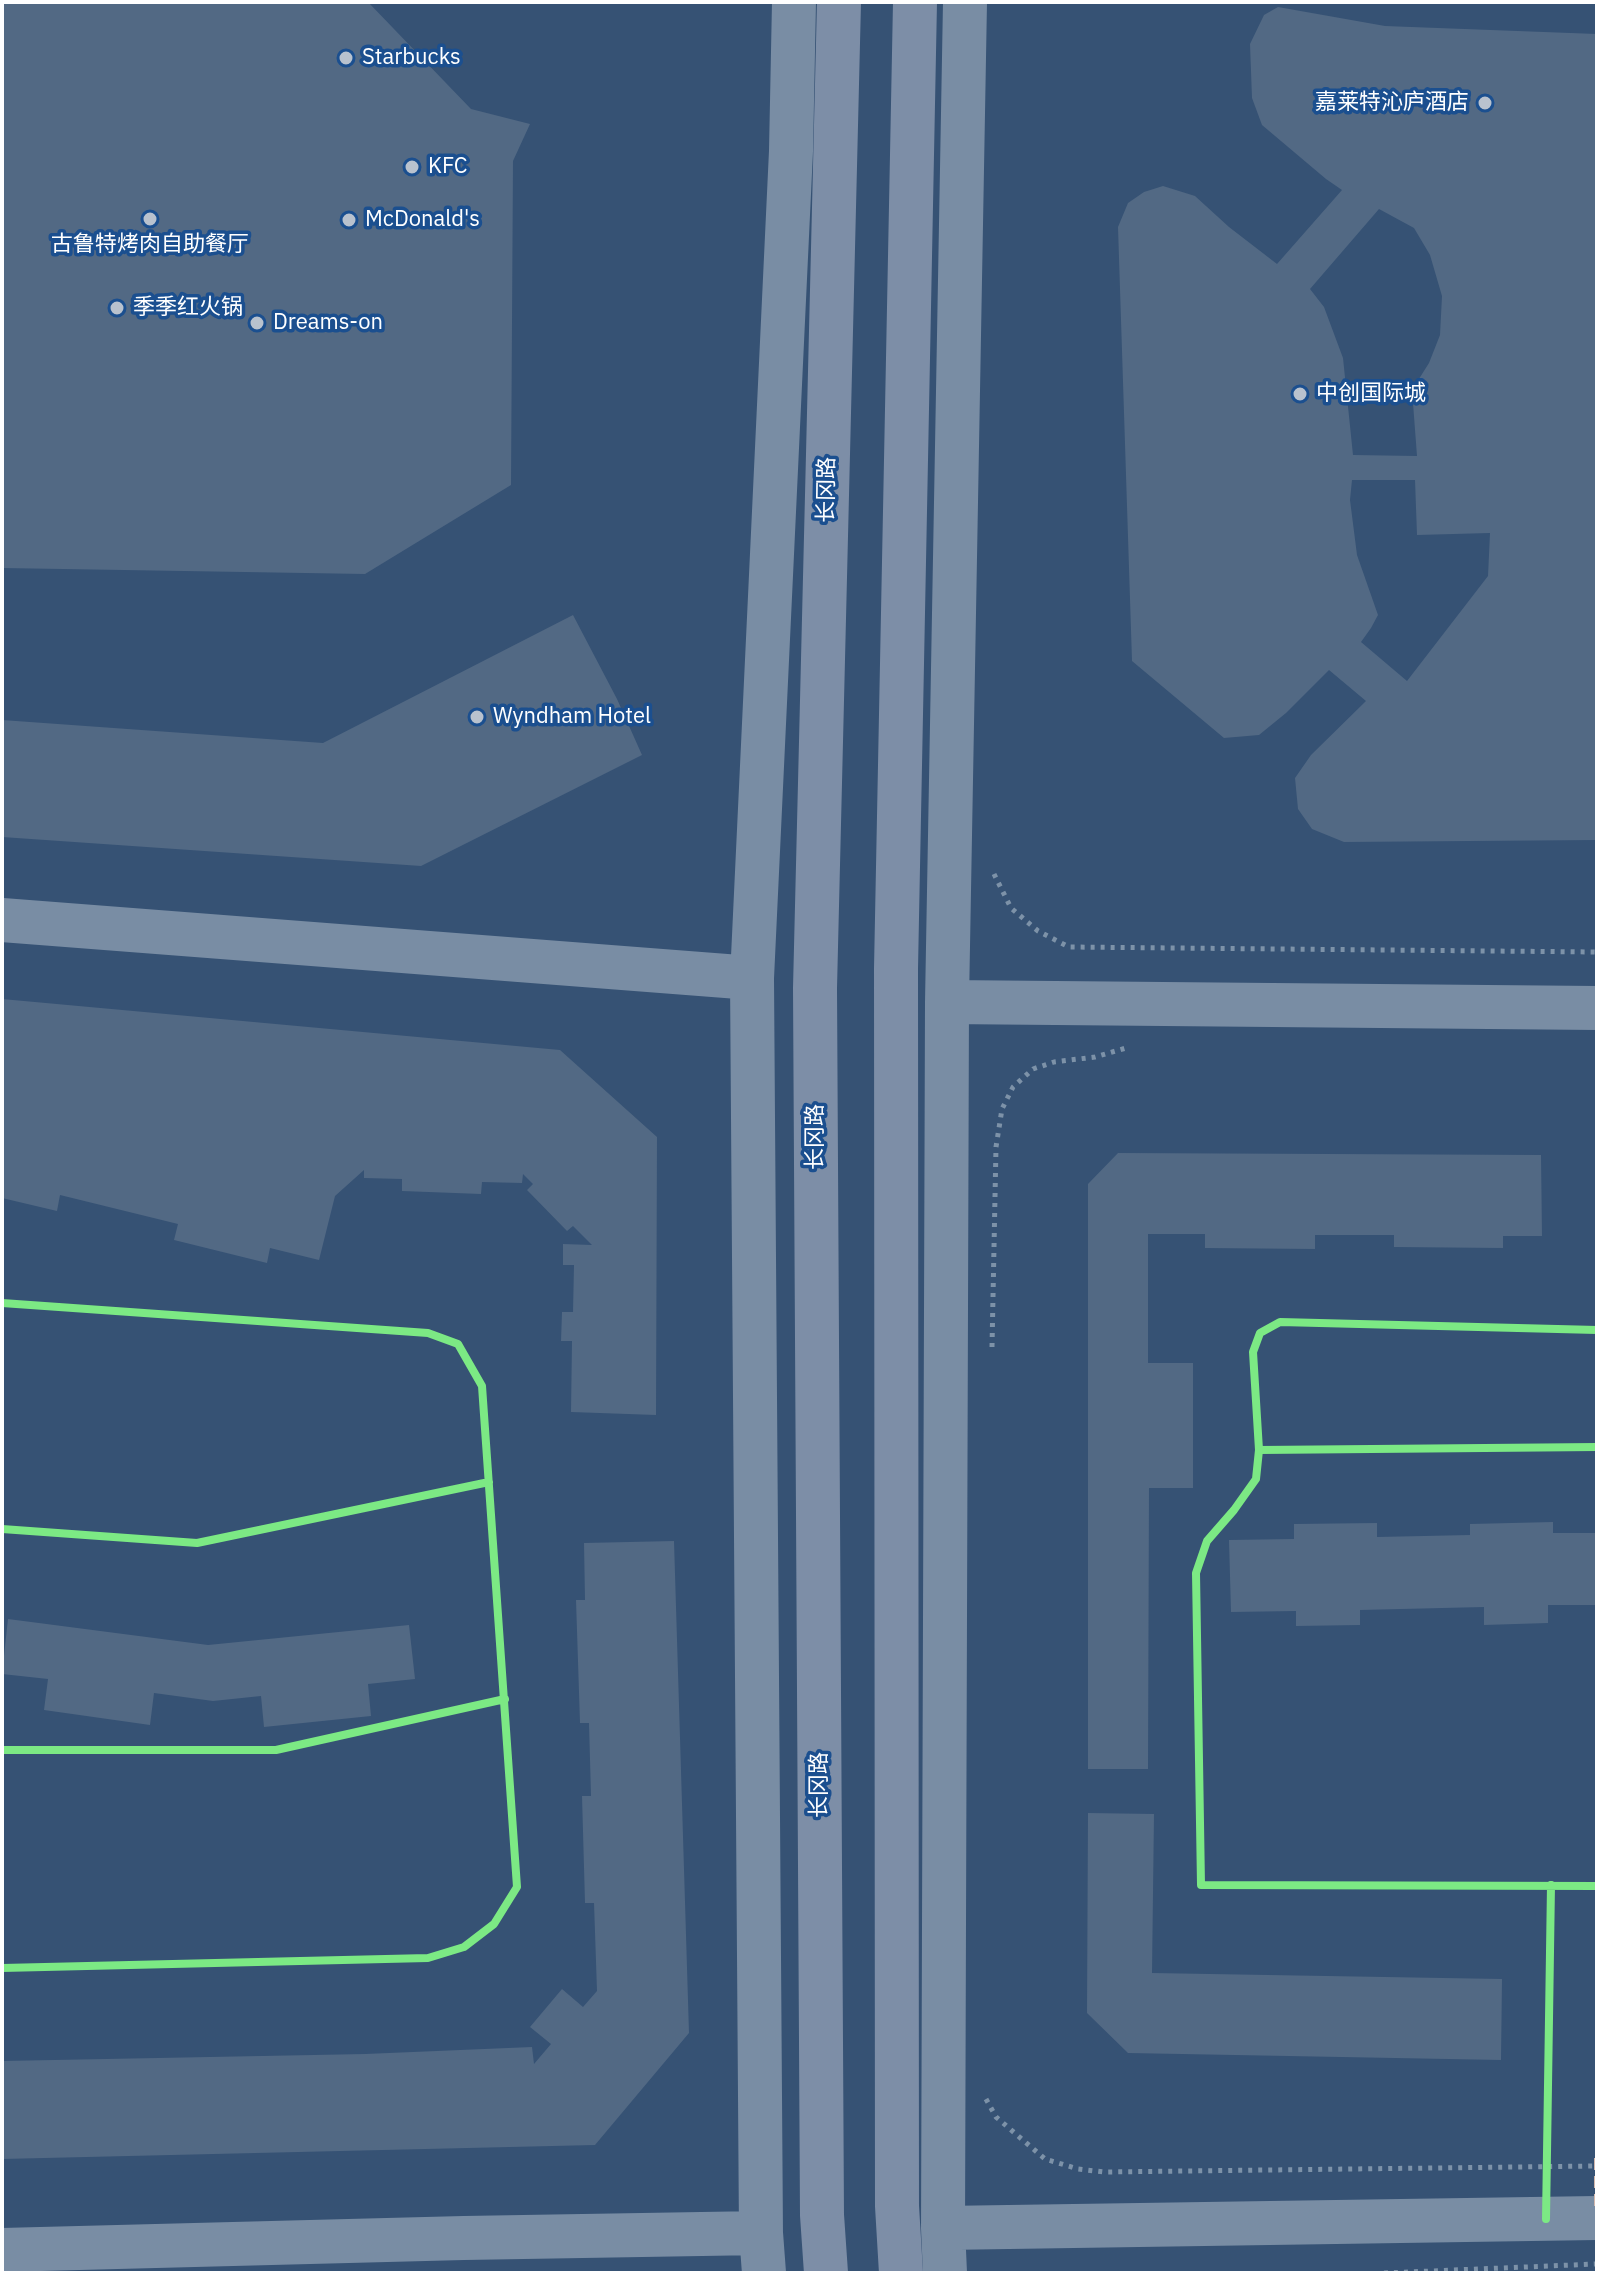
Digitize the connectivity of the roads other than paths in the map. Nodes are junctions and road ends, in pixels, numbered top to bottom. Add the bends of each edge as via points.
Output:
1 (794, 2) edge
2 (839, 2) edge
3 (915, 2) edge
4 (965, 2) edge
5 (2, 920) edge
6 (752, 978) junction
7 (947, 1002) junction
8 (1597, 1008) edge
9 (1597, 2218) edge
10 (943, 2228) junction
11 (2, 2250) edge
12 (763, 2253) edge
13 (826, 2273) edge
14 (901, 2273) edge
15 (945, 2273) edge

1 - 6 street
2 - 13 main road, 长冈路 via 815,988
3 - 14 main road via 896,969
4 - 7 street
5 - 6 street
6 - 12 street
7 - 8 street
7 - 10 street
9 - 10 street
10 - 15 street
11 - 12 street via 464,2238

